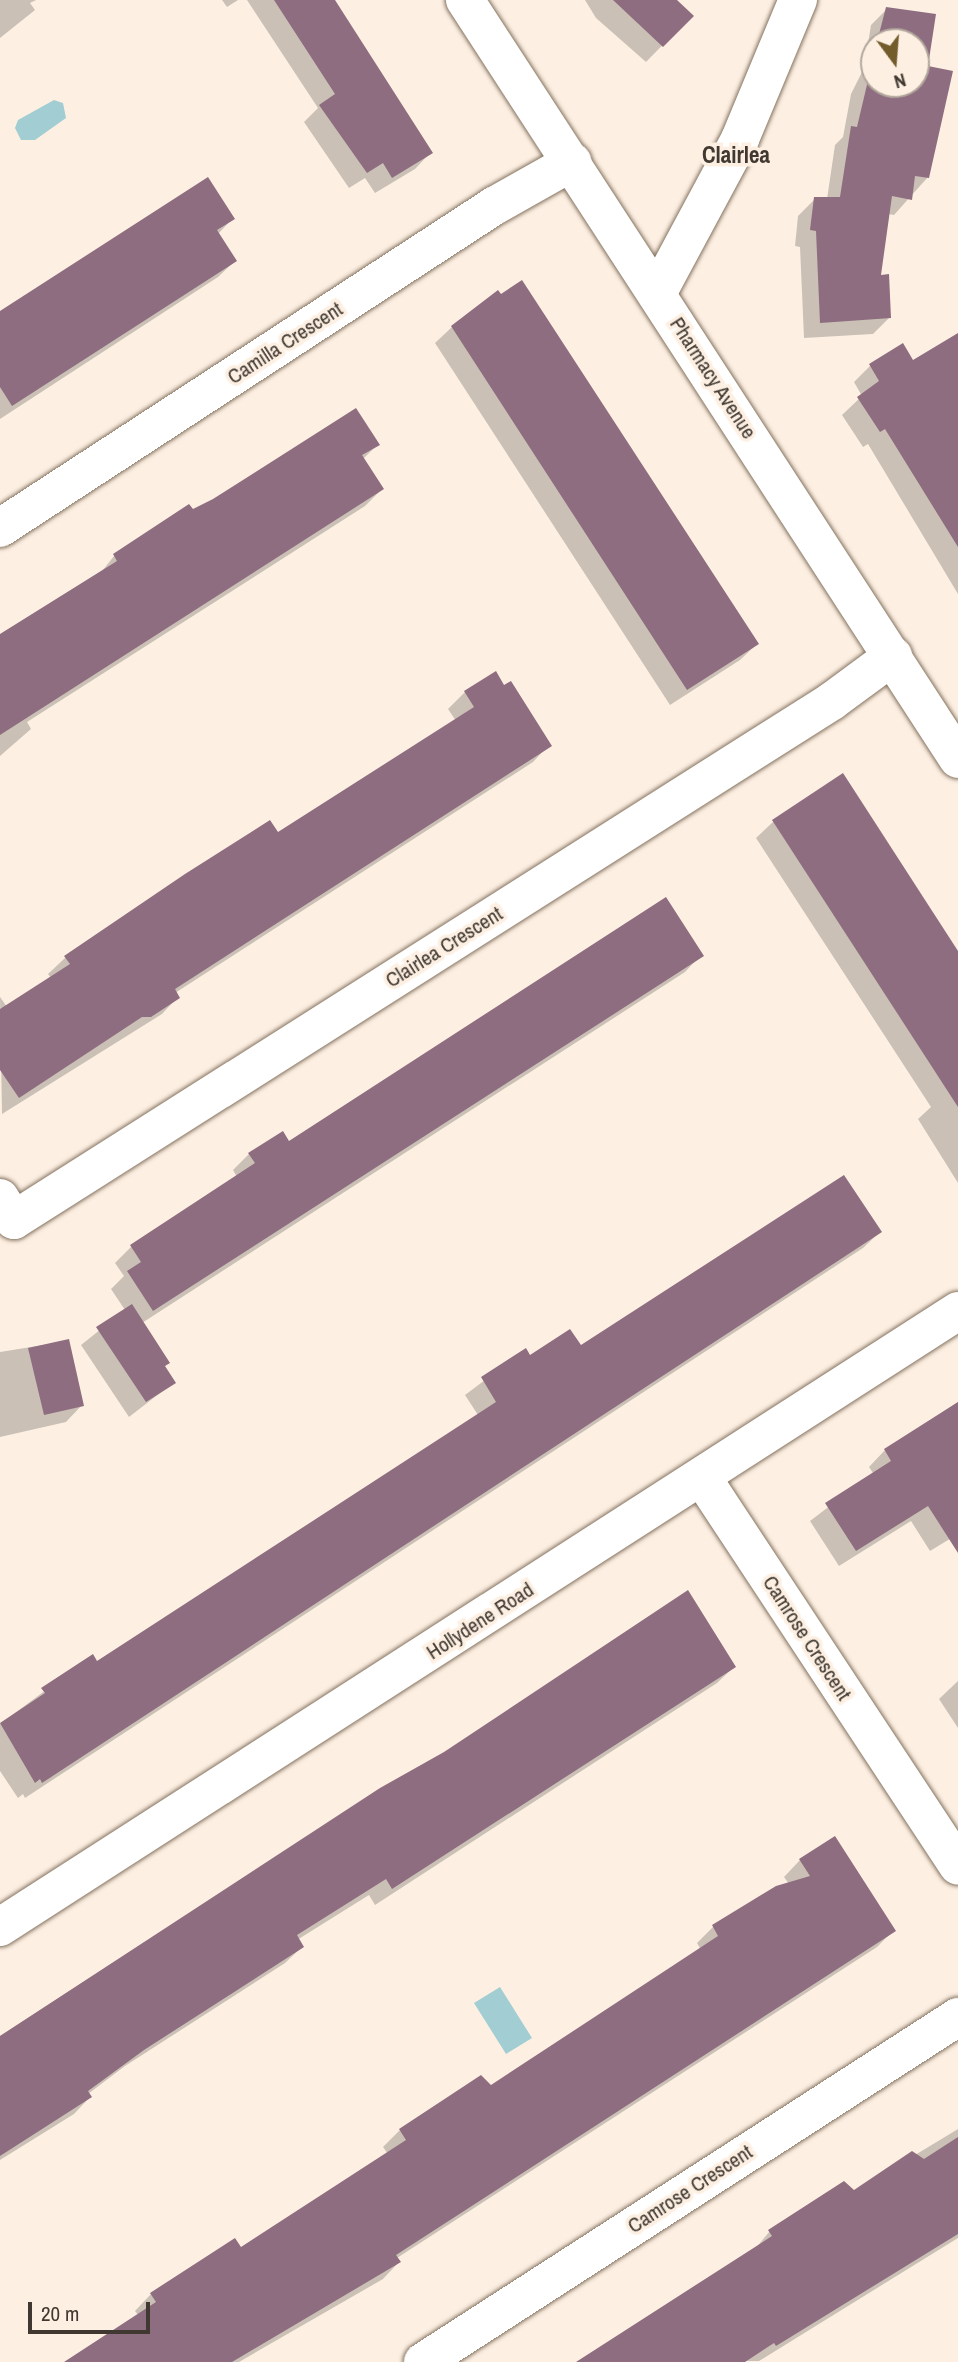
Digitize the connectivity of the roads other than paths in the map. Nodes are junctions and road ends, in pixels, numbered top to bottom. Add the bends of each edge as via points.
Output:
1 (465, 0) edge
2 (798, 0) edge
3 (572, 162) junction
4 (658, 292) junction
5 (0, 528) edge
6 (893, 656) junction
7 (958, 759) edge
8 (0, 1198) edge
9 (958, 1311) edge
10 (703, 1479) junction
11 (958, 1866) edge
12 (0, 1927) edge
13 (958, 2017) edge
14 (423, 2362) edge

1 - 3 street, Pharmacy Avenue
2 - 4 street via 740,139
3 - 4 street, Pharmacy Avenue
3 - 5 street, Camilla Crescent via 494,206
4 - 6 street, Pharmacy Avenue
6 - 7 street, Pharmacy Avenue
6 - 8 street, Clairlea Crescent via 832,701 14,1220
9 - 10 street, Hollydene Road
10 - 11 street, Camrose Crescent
10 - 12 street, Hollydene Road
13 - 14 street, Camrose Crescent

